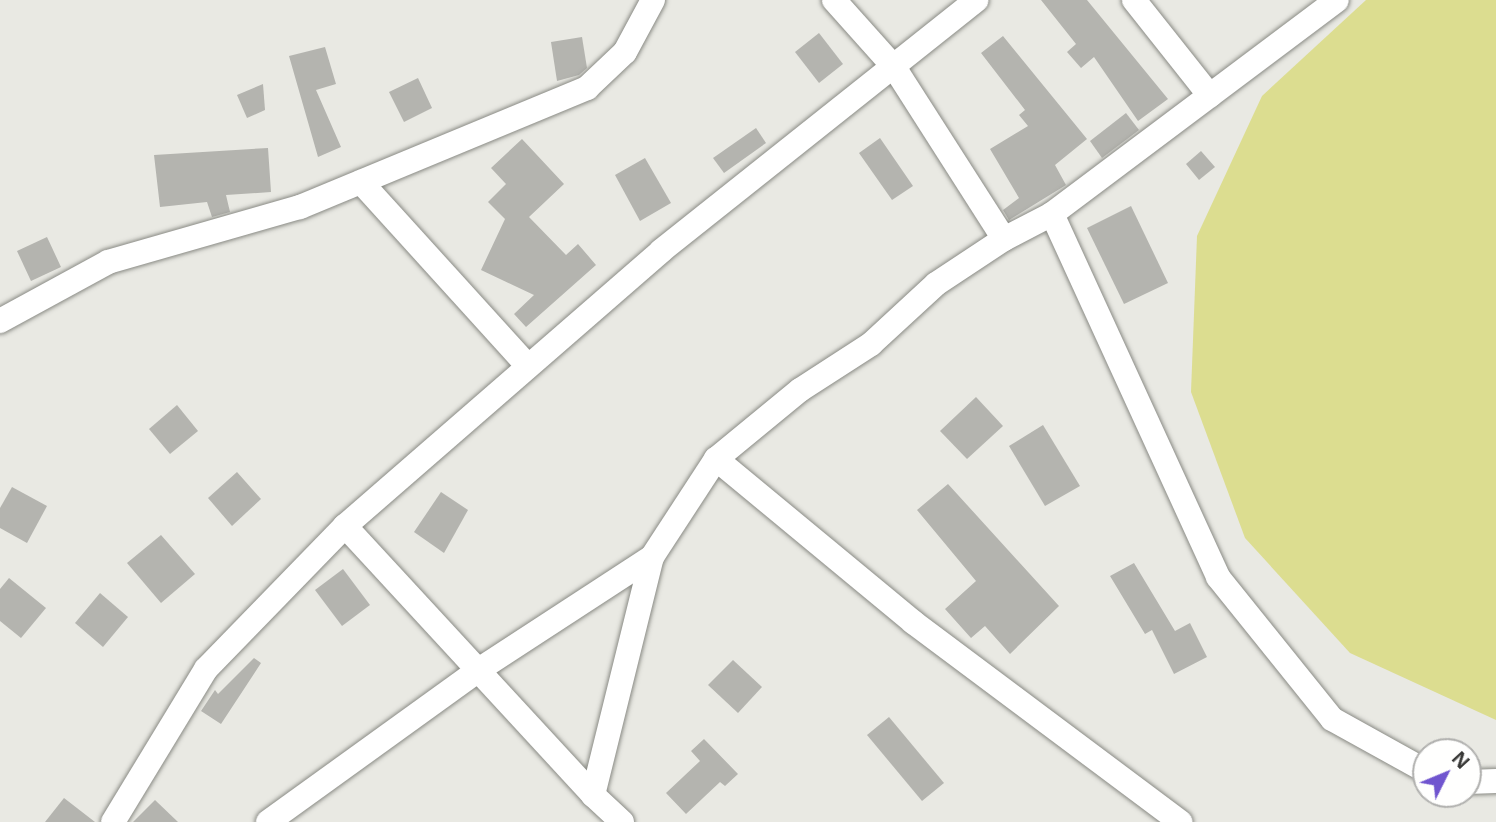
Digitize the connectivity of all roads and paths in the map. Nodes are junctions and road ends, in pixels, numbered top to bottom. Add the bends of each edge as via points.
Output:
1 (653, 0) edge
2 (834, 0) edge
3 (976, 0) edge
4 (1134, 0) edge
5 (1336, 0) edge
6 (894, 66) junction
7 (1210, 96) junction
8 (361, 182) junction
9 (1052, 214) junction
10 (1004, 239) junction
11 (0, 321) edge
12 (528, 366) junction
13 (716, 459) junction
14 (345, 526) junction
15 (652, 557) junction
16 (477, 671) junction
17 (1412, 763) edge
18 (593, 795) junction
19 (113, 822) edge
20 (268, 822) edge
21 (622, 822) edge
22 (1180, 822) edge

1 - 8 street via 625,52 587,88
2 - 6 street
3 - 6 street
4 - 7 street
5 - 7 street
6 - 10 street
6 - 12 street via 661,251
7 - 9 street
8 - 11 street via 300,207 108,262
8 - 12 street
9 - 10 street
9 - 17 street via 1218,577 1332,719
10 - 13 street via 936,284 872,344 800,390
12 - 14 street
13 - 15 street
13 - 22 street via 913,622
14 - 16 street
14 - 19 street via 206,669
15 - 16 street
15 - 18 street
16 - 18 street
16 - 20 street
18 - 21 street

